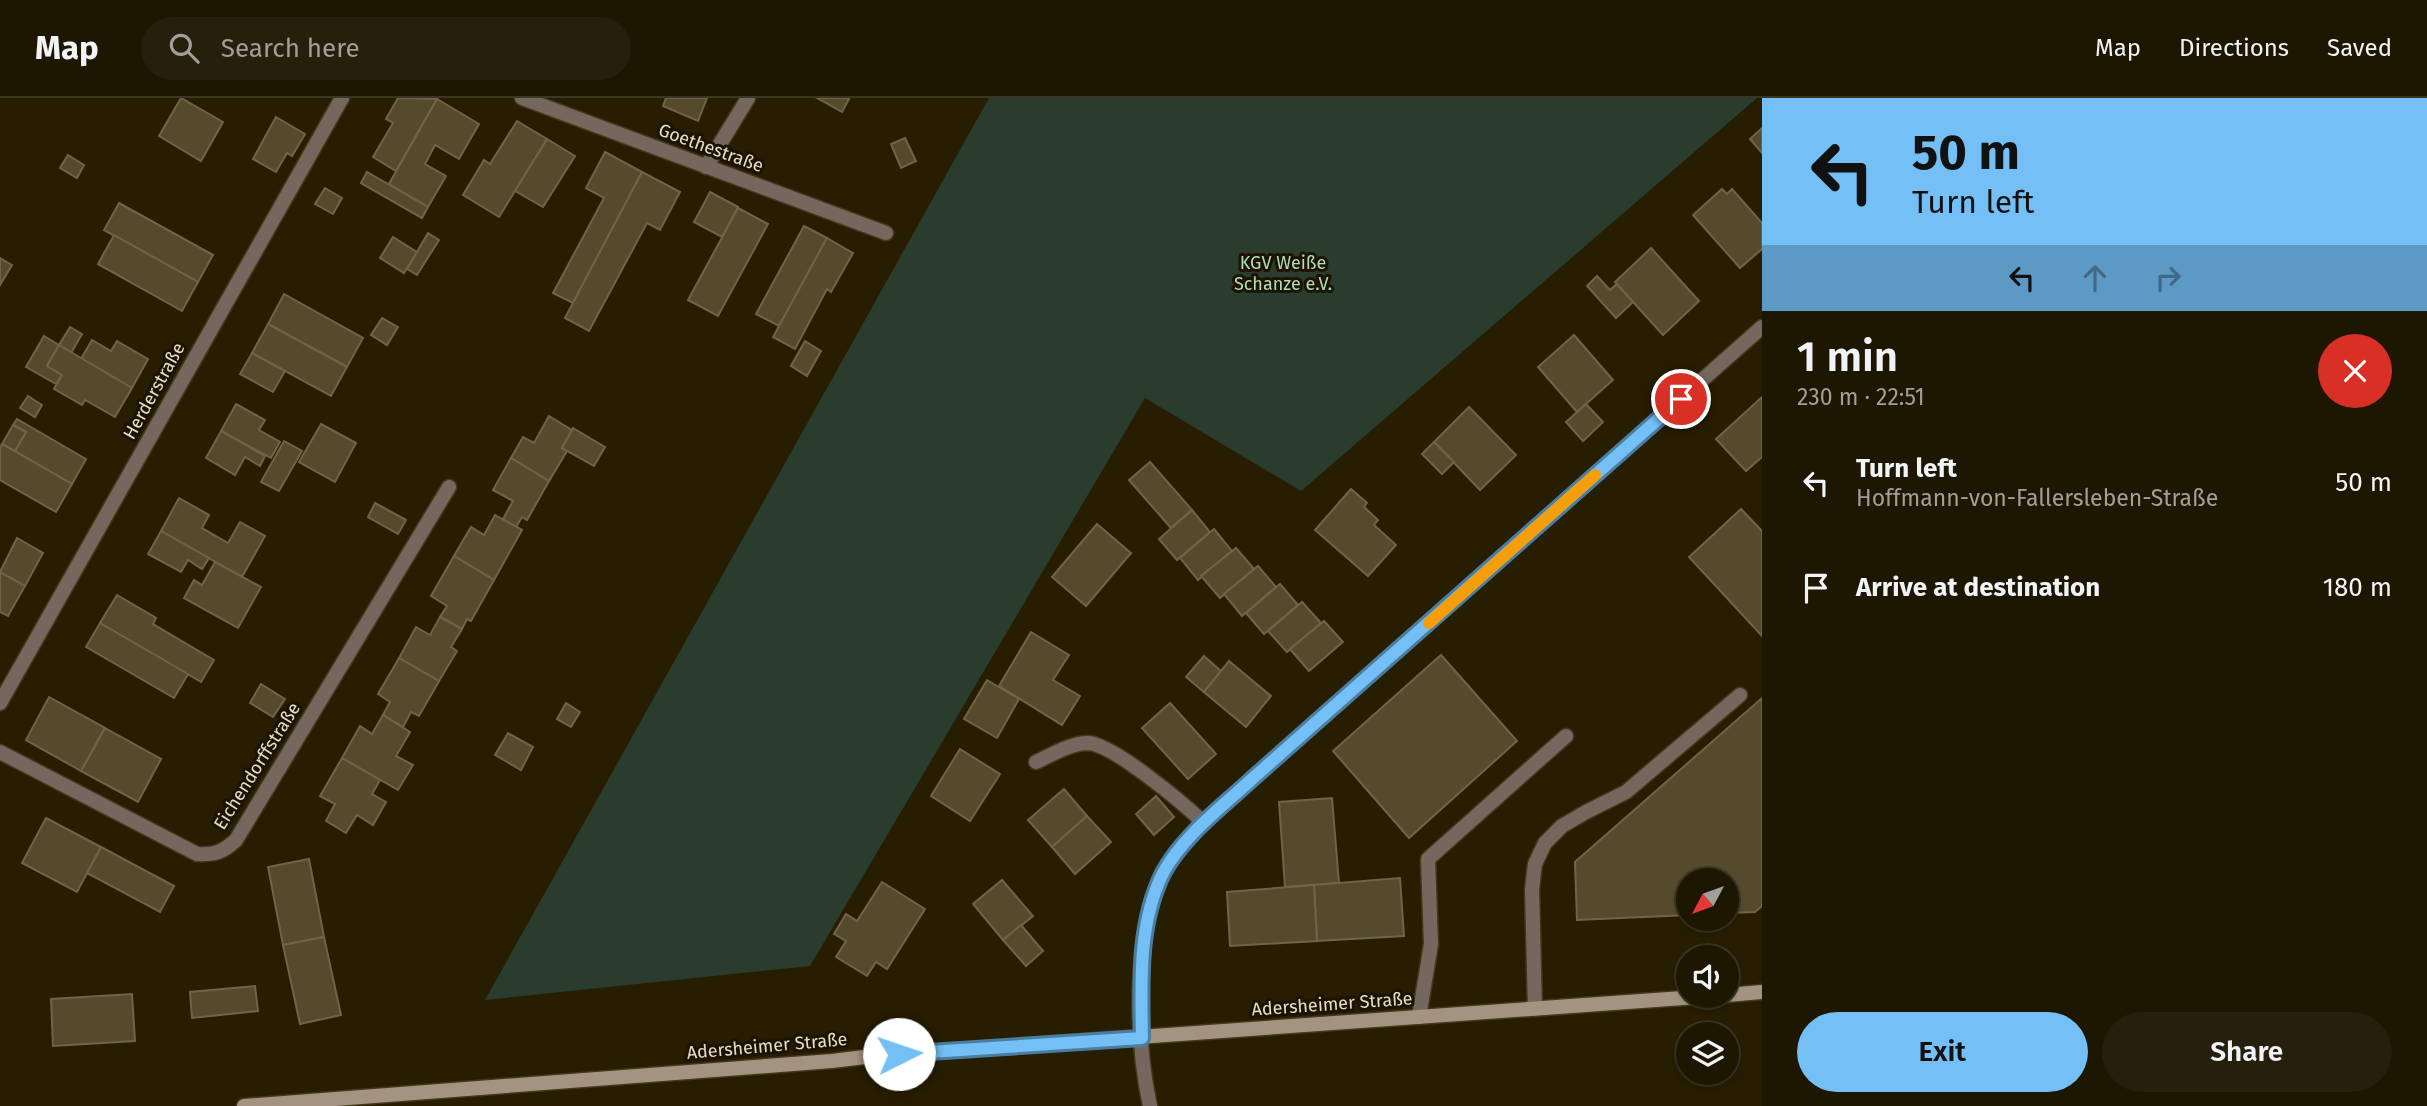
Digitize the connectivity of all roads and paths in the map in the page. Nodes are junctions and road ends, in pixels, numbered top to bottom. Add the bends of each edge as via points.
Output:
1 (342, 98) edge
2 (522, 98) edge
3 (748, 98) edge
4 (706, 167) junction
5 (886, 233) dead end
6 (1762, 327) edge
7 (449, 487) dead end
8 (1740, 695) dead end
9 (0, 704) edge
10 (1566, 737) dead end
11 (0, 752) edge
12 (1036, 762) dead end
13 (1204, 823) junction
14 (1762, 992) edge
15 (1739, 994) edge
16 (1676, 999) edge
17 (1535, 1009) junction
18 (1419, 1017) junction
19 (1142, 1038) junction
20 (244, 1106) edge
21 (1150, 1106) edge

1 - 9 street, Herderstraße
2 - 4 street, Goethestraße
3 - 4 street
4 - 5 street, Goethestraße
6 - 13 street
7 - 11 street, Eichendorffstraße via 236,840 223,851 197,854
8 - 17 street via 1626,792 1570,821 1545,843 1535,864 1532,889
10 - 18 street via 1428,859 1430,944
12 - 13 street via 1073,746 1098,746 1116,754
13 - 19 street via 1164,871 1152,900 1142,952
14 - 15 main road
16 - 17 main road, Adersheimer Straße
17 - 18 main road, Adersheimer Straße
18 - 19 main road, Adersheimer Straße
19 - 20 main road, Adersheimer Straße
19 - 21 street

